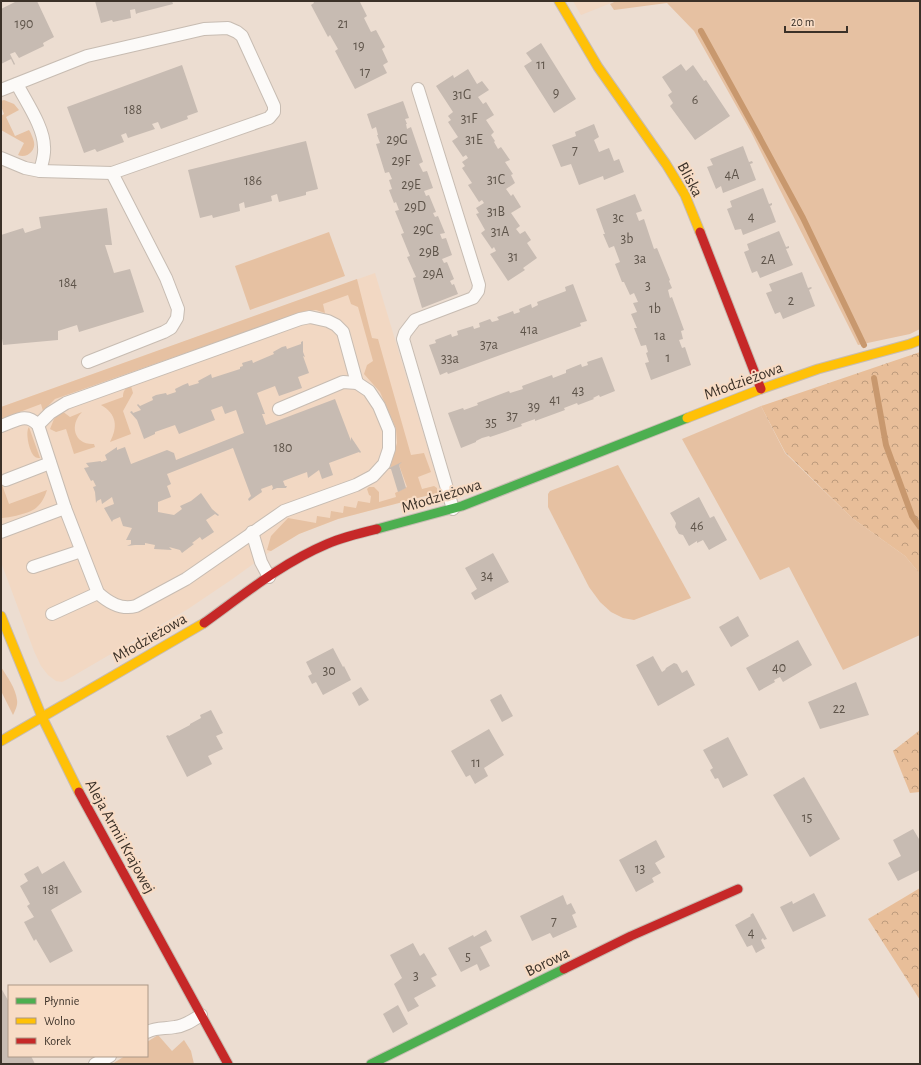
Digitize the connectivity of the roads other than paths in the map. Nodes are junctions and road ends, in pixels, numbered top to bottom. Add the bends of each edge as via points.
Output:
1 (559, 1) edge
2 (17, 84) junction
3 (418, 89) dead end
4 (1, 90) edge
5 (1, 158) edge
6 (40, 171) junction
7 (112, 173) junction
8 (920, 340) edge
9 (88, 362) dead end
10 (357, 384) junction
11 (761, 389) junction
12 (279, 409) dead end
13 (38, 425) junction
14 (1, 426) edge
15 (50, 463) junction
16 (6, 480) dead end
17 (65, 508) junction
18 (453, 509) junction
19 (1, 532) edge
20 (252, 532) junction
21 (81, 551) junction
22 (32, 567) dead end
23 (269, 577) junction
24 (98, 593) junction
25 (52, 614) dead end
26 (1, 616) edge
27 (42, 717) junction
28 (1, 741) edge
29 (738, 889) dead end
30 (201, 1015) junction
31 (148, 1032) edge
32 (108, 1057) edge
33 (95, 1064) edge
34 (228, 1064) edge
35 (371, 1064) edge

1 - 11 street, Bliska via 598,67 685,195
2 - 4 lane
2 - 6 lane via 42,132 44,158
2 - 7 lane via 87,56 204,29 228,28 242,36 274,106 274,112 269,118
3 - 18 lane via 478,285 478,291 473,298 415,320 403,339
5 - 6 lane
6 - 7 lane
7 - 9 lane via 166,278 178,309 177,318 171,328 164,332
8 - 11 street, Młodzieżowa via 818,369
10 - 12 lane via 343,382
10 - 13 lane via 342,332 328,321 310,317 66,402
10 - 20 lane via 369,391 379,406 389,430 389,449 384,464 373,476 356,485 284,511
11 - 18 street, Młodzieżowa
13 - 14 lane via 32,419 24,418
13 - 15 lane
15 - 16 lane
15 - 17 lane
17 - 19 lane
17 - 21 lane
18 - 23 street, Młodzieżowa via 328,543
20 - 23 lane via 261,562
20 - 24 lane via 186,579 136,606 119,606 107,601
21 - 22 lane
21 - 24 lane
23 - 27 street, Młodzieżowa via 204,623
24 - 25 lane
26 - 27 street, Aleja Armii Krajowej
27 - 28 street, Młodzieżowa
27 - 30 street, Aleja Armii Krajowej via 74,782
29 - 35 street, Borowa via 631,936
30 - 31 lane via 185,1025 174,1028 160,1027
30 - 34 street, Aleja Armii Krajowej
32 - 33 lane

